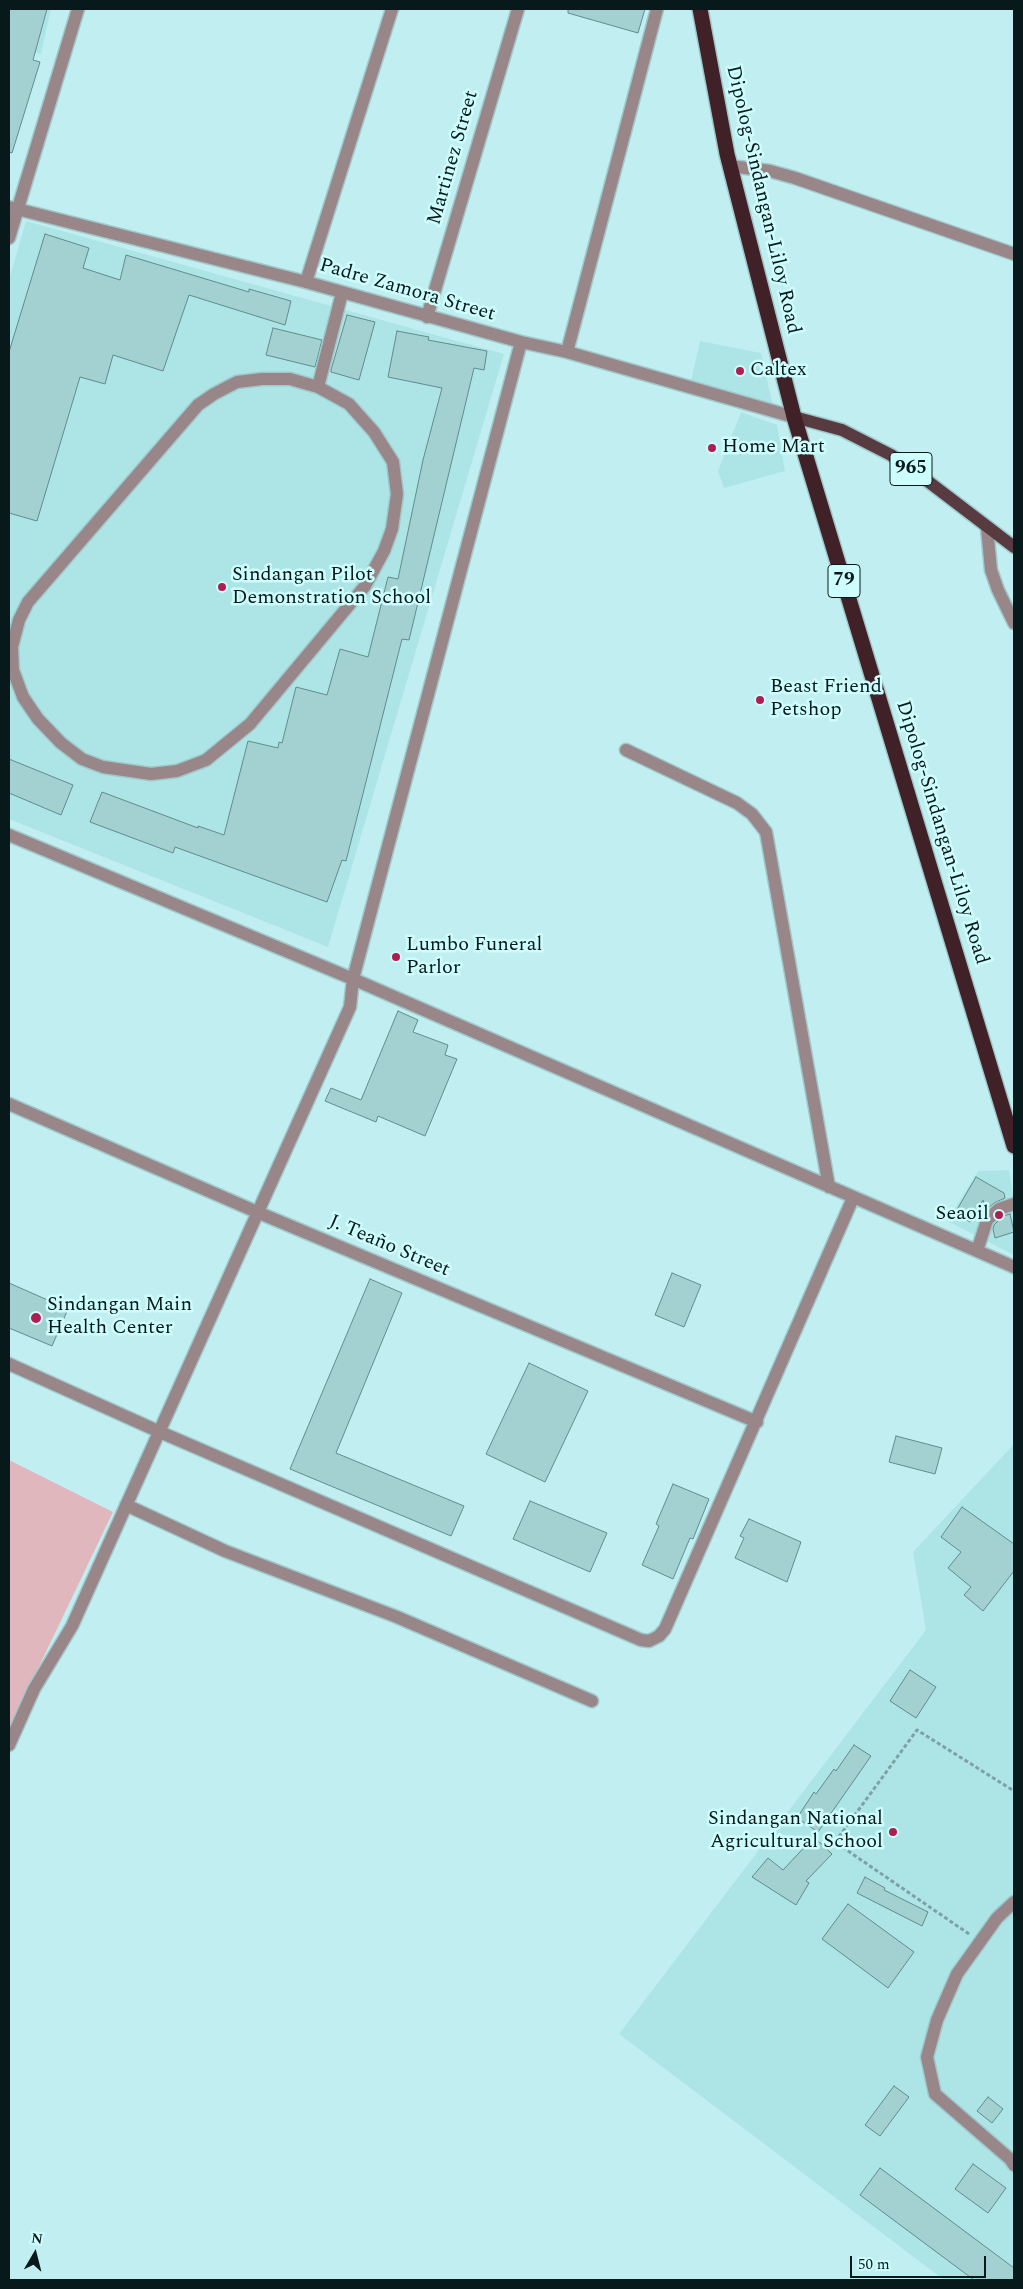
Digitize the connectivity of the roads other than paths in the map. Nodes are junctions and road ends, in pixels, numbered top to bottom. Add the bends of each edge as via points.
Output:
1 (78, 9) edge
2 (392, 9) edge
3 (518, 9) edge
4 (658, 9) edge
5 (700, 9) edge
6 (730, 166) junction
7 (13, 208) edge
8 (9, 238) edge
9 (1014, 254) edge
10 (306, 282) junction
11 (342, 292) junction
12 (427, 317) junction
13 (521, 342) junction
14 (566, 352) junction
15 (318, 387) junction
16 (794, 417) junction
17 (987, 528) junction
18 (1014, 547) edge
19 (1014, 624) edge
20 (626, 750) dead end
21 (9, 835) edge
22 (353, 979) junction
23 (9, 1104) edge
24 (1014, 1146) edge
25 (829, 1187) junction
26 (853, 1198) junction
27 (1014, 1204) edge
28 (257, 1212) junction
29 (976, 1251) junction
30 (1014, 1267) edge
31 (9, 1364) edge
32 (757, 1422) junction
33 (160, 1432) junction
34 (126, 1504) junction
35 (592, 1701) dead end
36 (9, 1745) edge
37 (1014, 1902) edge
38 (1014, 2165) edge

1 - 7 street
2 - 10 street
3 - 12 street, Martinez Street
4 - 14 street
5 - 6 highway, Dipolog-Sindangan-Liloy Road / 79
6 - 9 street via 770,170
6 - 16 highway, Dipolog-Sindangan-Liloy Road / 79
7 - 8 street
7 - 10 street, Padre Zamora Street
10 - 11 street, Padre Zamora Street
11 - 12 street, Padre Zamora Street
11 - 15 street
12 - 13 street, Padre Zamora Street
13 - 14 street, Padre Zamora Street
13 - 22 street
14 - 16 street, Padre Zamora Street
15 - 15 street via 349,404 374,432 393,462 397,494 392,529 365,586 250,724 206,760 177,771 151,774 102,767 82,759 38,719 23,697 13,670 12,647 28,602 198,405 237,382 290,378
16 - 17 main road, 965 via 842,430 891,455
16 - 24 highway, Dipolog-Sindangan-Liloy Road / 79
17 - 18 main road, 965
17 - 19 street via 991,570
20 - 25 street via 737,803 752,814 766,832
21 - 22 street
22 - 25 street
22 - 28 street via 350,1007
23 - 28 street, J. Teaño Street
25 - 26 street
26 - 29 street
26 - 32 street
27 - 29 street via 999,1209 987,1220
28 - 32 street, J. Teaño Street
28 - 33 street
29 - 30 street
31 - 33 street
32 - 33 street via 665,1629 649,1641 640,1640
33 - 34 street
34 - 35 street via 225,1551 398,1617
34 - 36 street via 72,1626 34,1689
37 - 38 street via 997,1918 957,1974 937,2020 927,2057 935,2094

